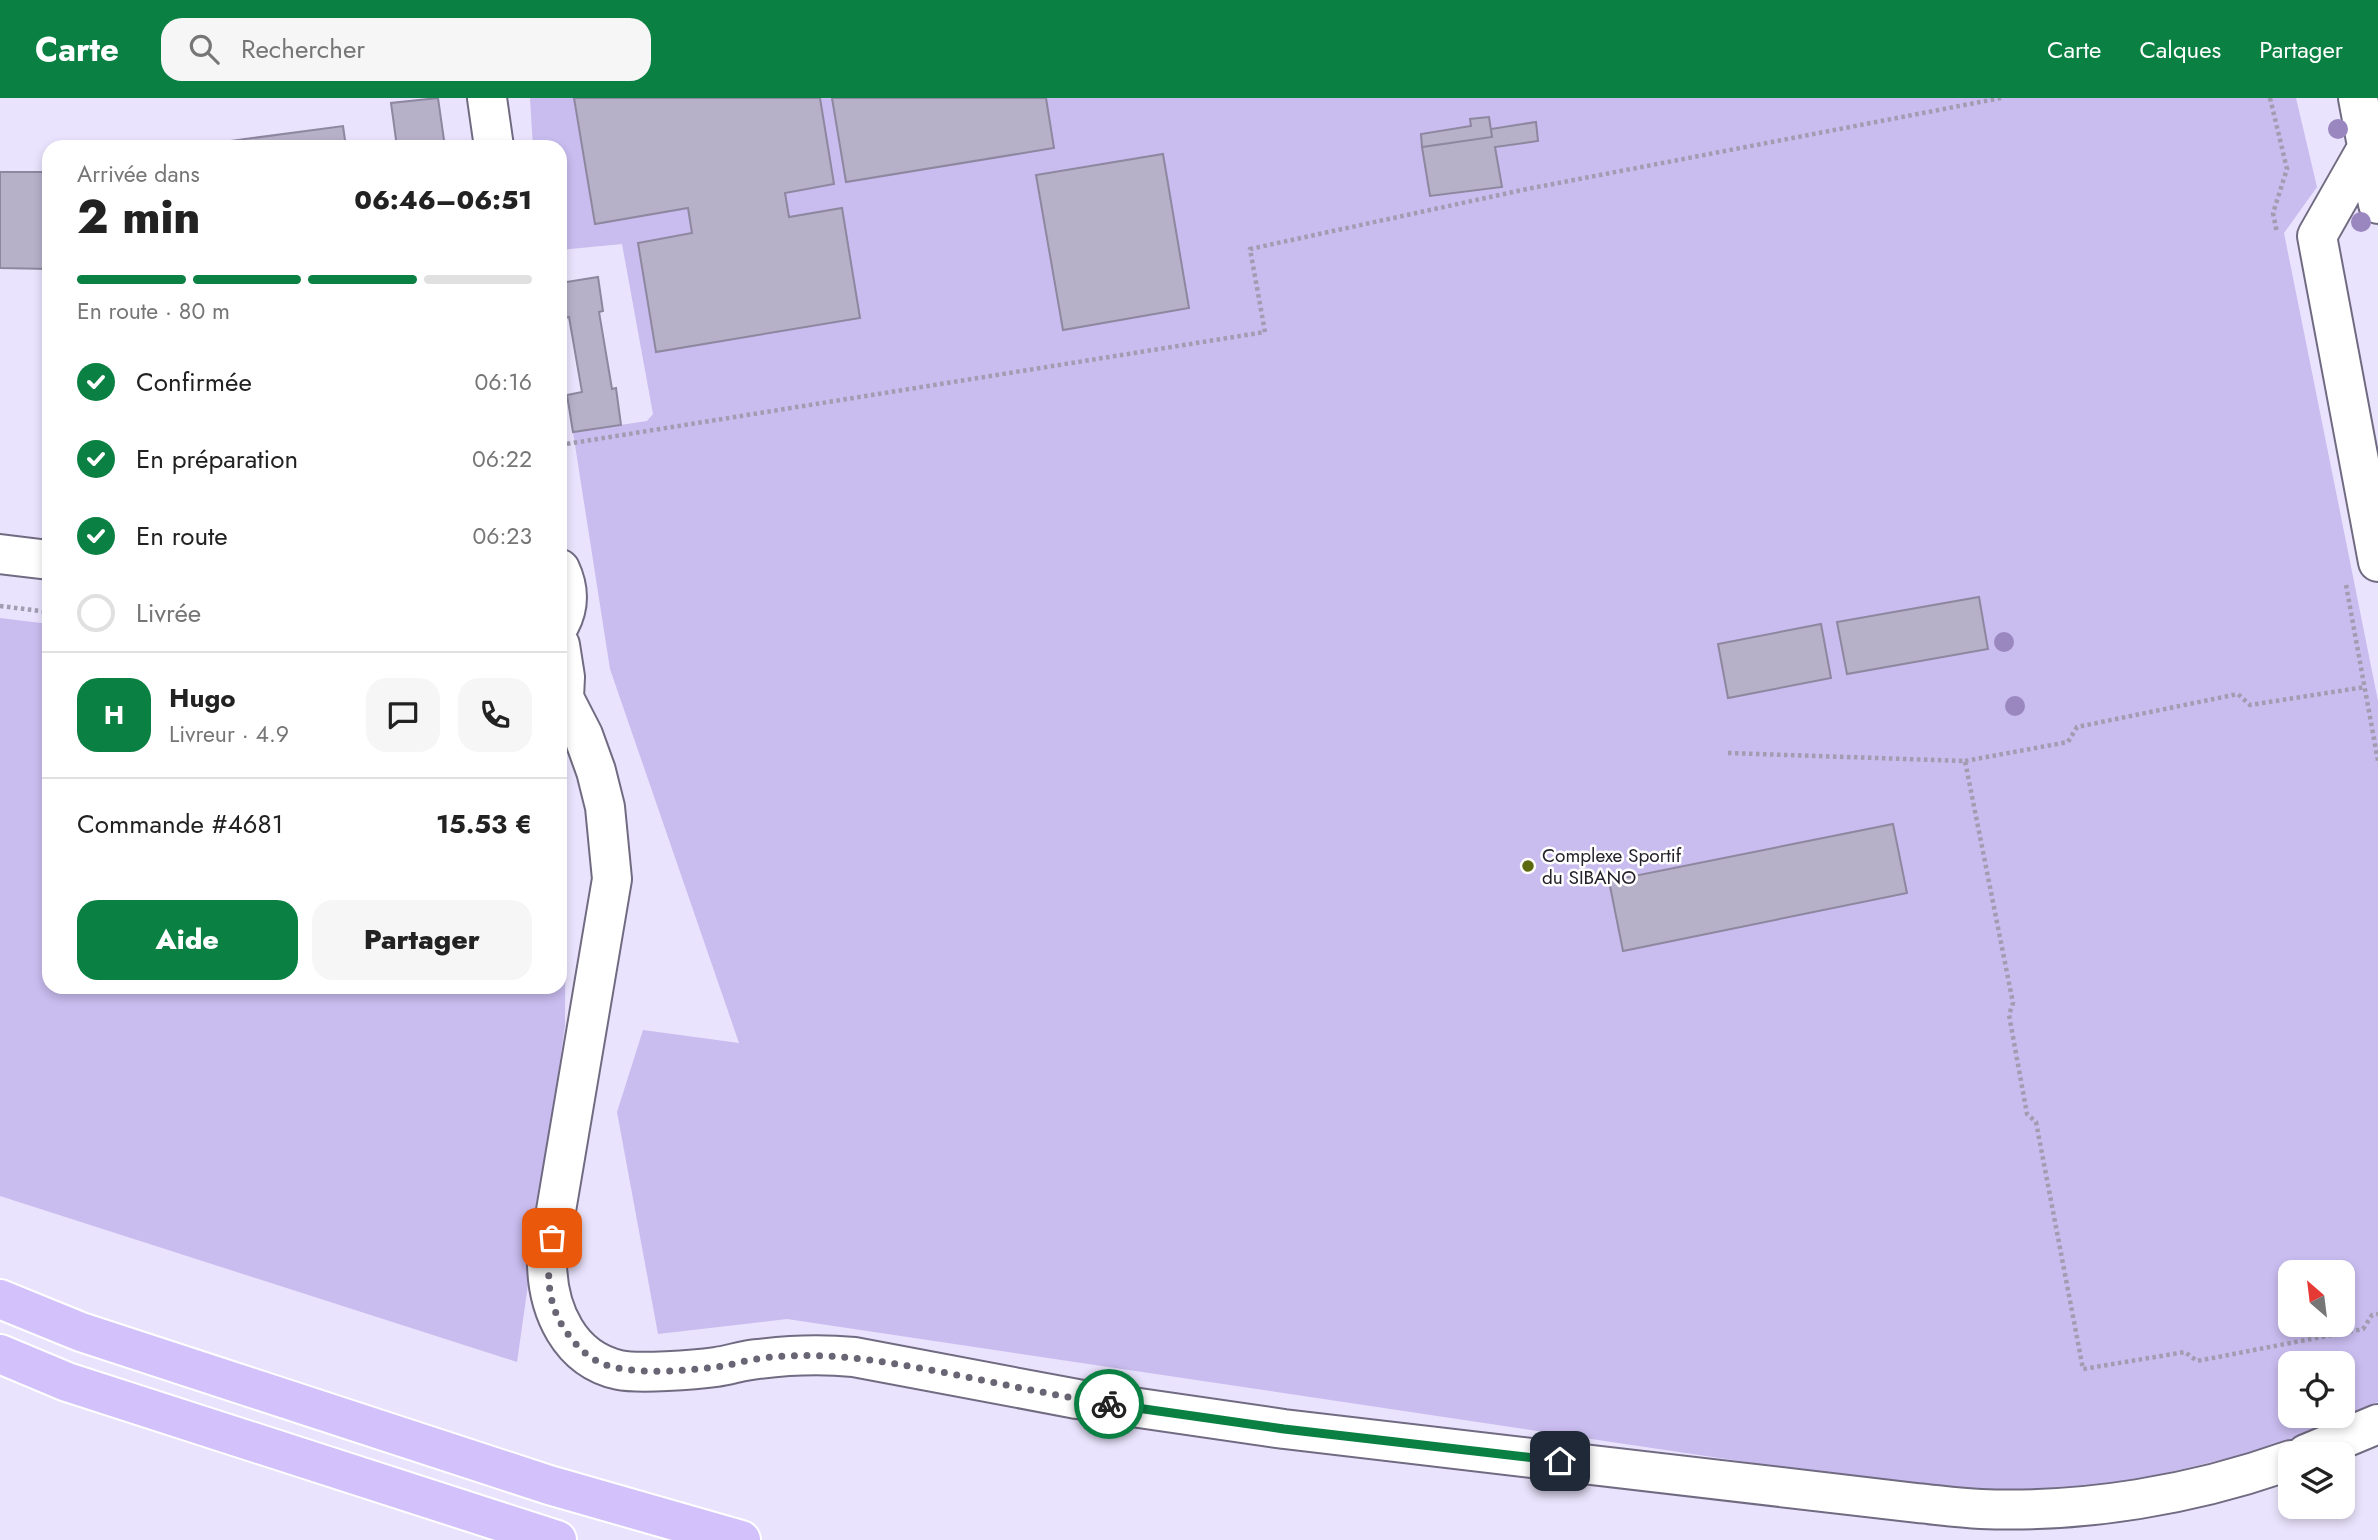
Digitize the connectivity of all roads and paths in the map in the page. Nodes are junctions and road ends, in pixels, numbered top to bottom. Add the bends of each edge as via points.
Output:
1 (487, 98) edge
2 (2001, 98) edge
3 (2358, 98) edge
4 (493, 140) edge
5 (2367, 148) junction
6 (2378, 204) edge
7 (567, 444) edge
8 (0, 554) edge
9 (42, 559) edge
10 (2378, 562) edge
11 (567, 586) edge
12 (0, 606) edge
13 (567, 606) edge
14 (42, 611) edge
15 (2365, 687) dead end
16 (567, 705) edge
17 (1728, 753) dead end
18 (1965, 761) junction
19 (0, 1299) edge
20 (2378, 1314) edge
21 (0, 1354) edge
22 (2378, 1424) edge
23 (2335, 1442) edge
24 (2278, 1464) edge
25 (557, 1540) edge
26 (741, 1540) edge

1 - 4 street
2 - 7 path via 1527,189 1250,249 1265,332
3 - 5 street
5 - 6 street
5 - 10 street via 2317,236
8 - 9 street
11 - 13 street
12 - 14 path
15 - 18 path via 2250,705 2238,694 2077,727 2068,742
16 - 24 street via 596,771 605,807 612,879 547,1264 552,1304 562,1328 596,1361 620,1370 648,1370 821,1354 854,1357 1077,1399 1284,1429 1982,1509 2158,1496
17 - 18 path
18 - 20 path via 2013,1003 2009,1015 2025,1102 2036,1122 2083,1369 2185,1352 2197,1361 2363,1329 2372,1315
19 - 26 main road via 81,1332 523,1477
21 - 25 main road via 67,1382
22 - 23 street

